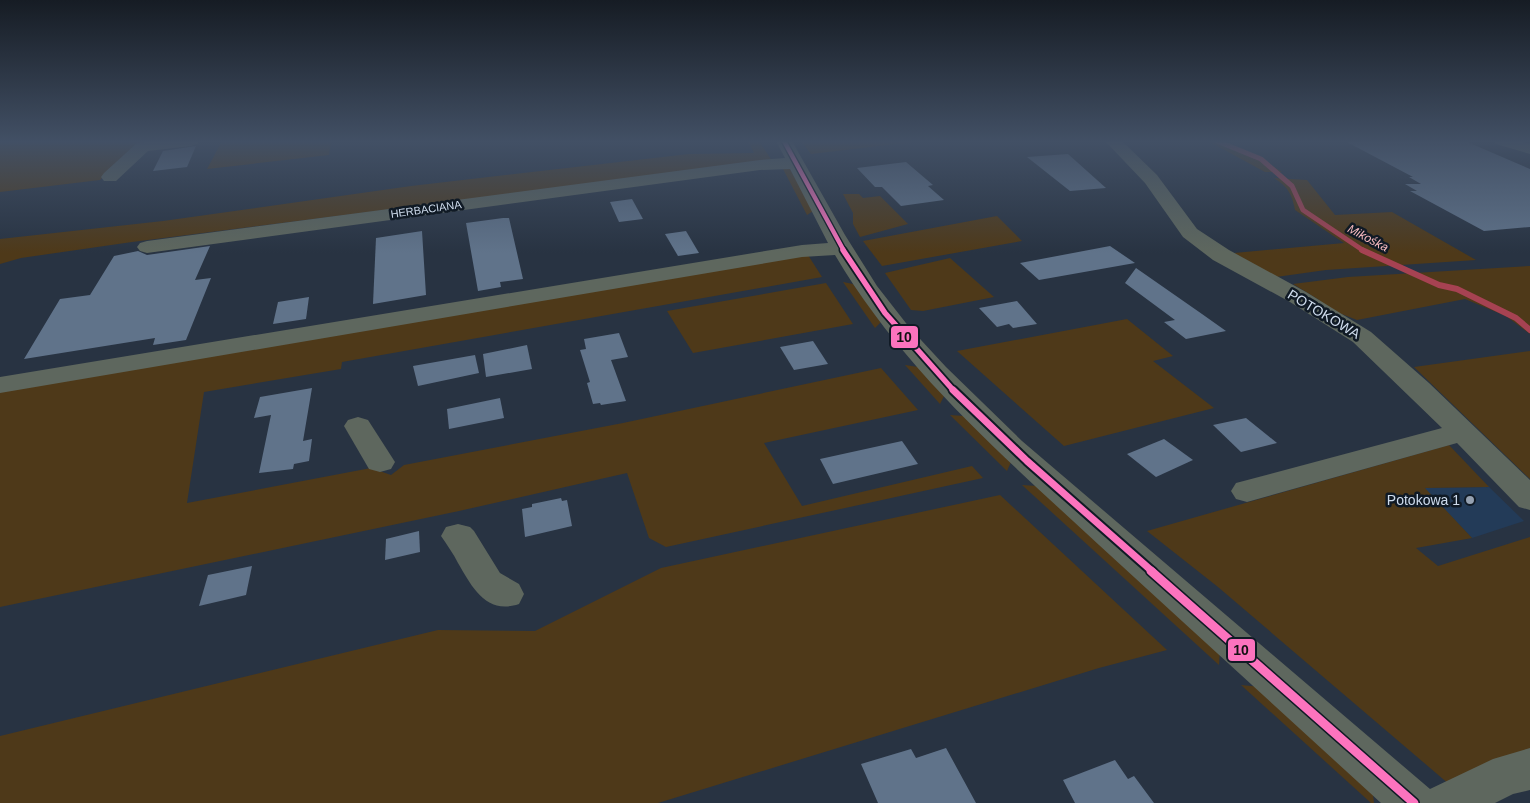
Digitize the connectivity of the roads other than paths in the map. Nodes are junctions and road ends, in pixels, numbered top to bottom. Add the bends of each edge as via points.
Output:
1 (659, 178) edge
2 (804, 178) edge
3 (1150, 178) edge
4 (147, 247) dead end
5 (843, 248) junction
6 (0, 385) edge
7 (358, 426) dead end
8 (1463, 432) junction
9 (380, 462) dead end
10 (1247, 491) dead end
11 (1530, 499) edge
12 (458, 536) dead end
13 (506, 594) dead end
14 (1530, 769) edge
15 (1414, 803) edge
16 (1448, 803) edge

1 - 4 street, HERBACIANA
2 - 5 street
3 - 8 street, POTOKOWA via 1190,232 1221,255 1362,337
5 - 6 street via 802,251
5 - 15 street via 892,321 955,392 1012,448
7 - 9 street
8 - 10 street
8 - 11 street, POTOKOWA
12 - 13 street via 488,583
14 - 16 street via 1508,774

